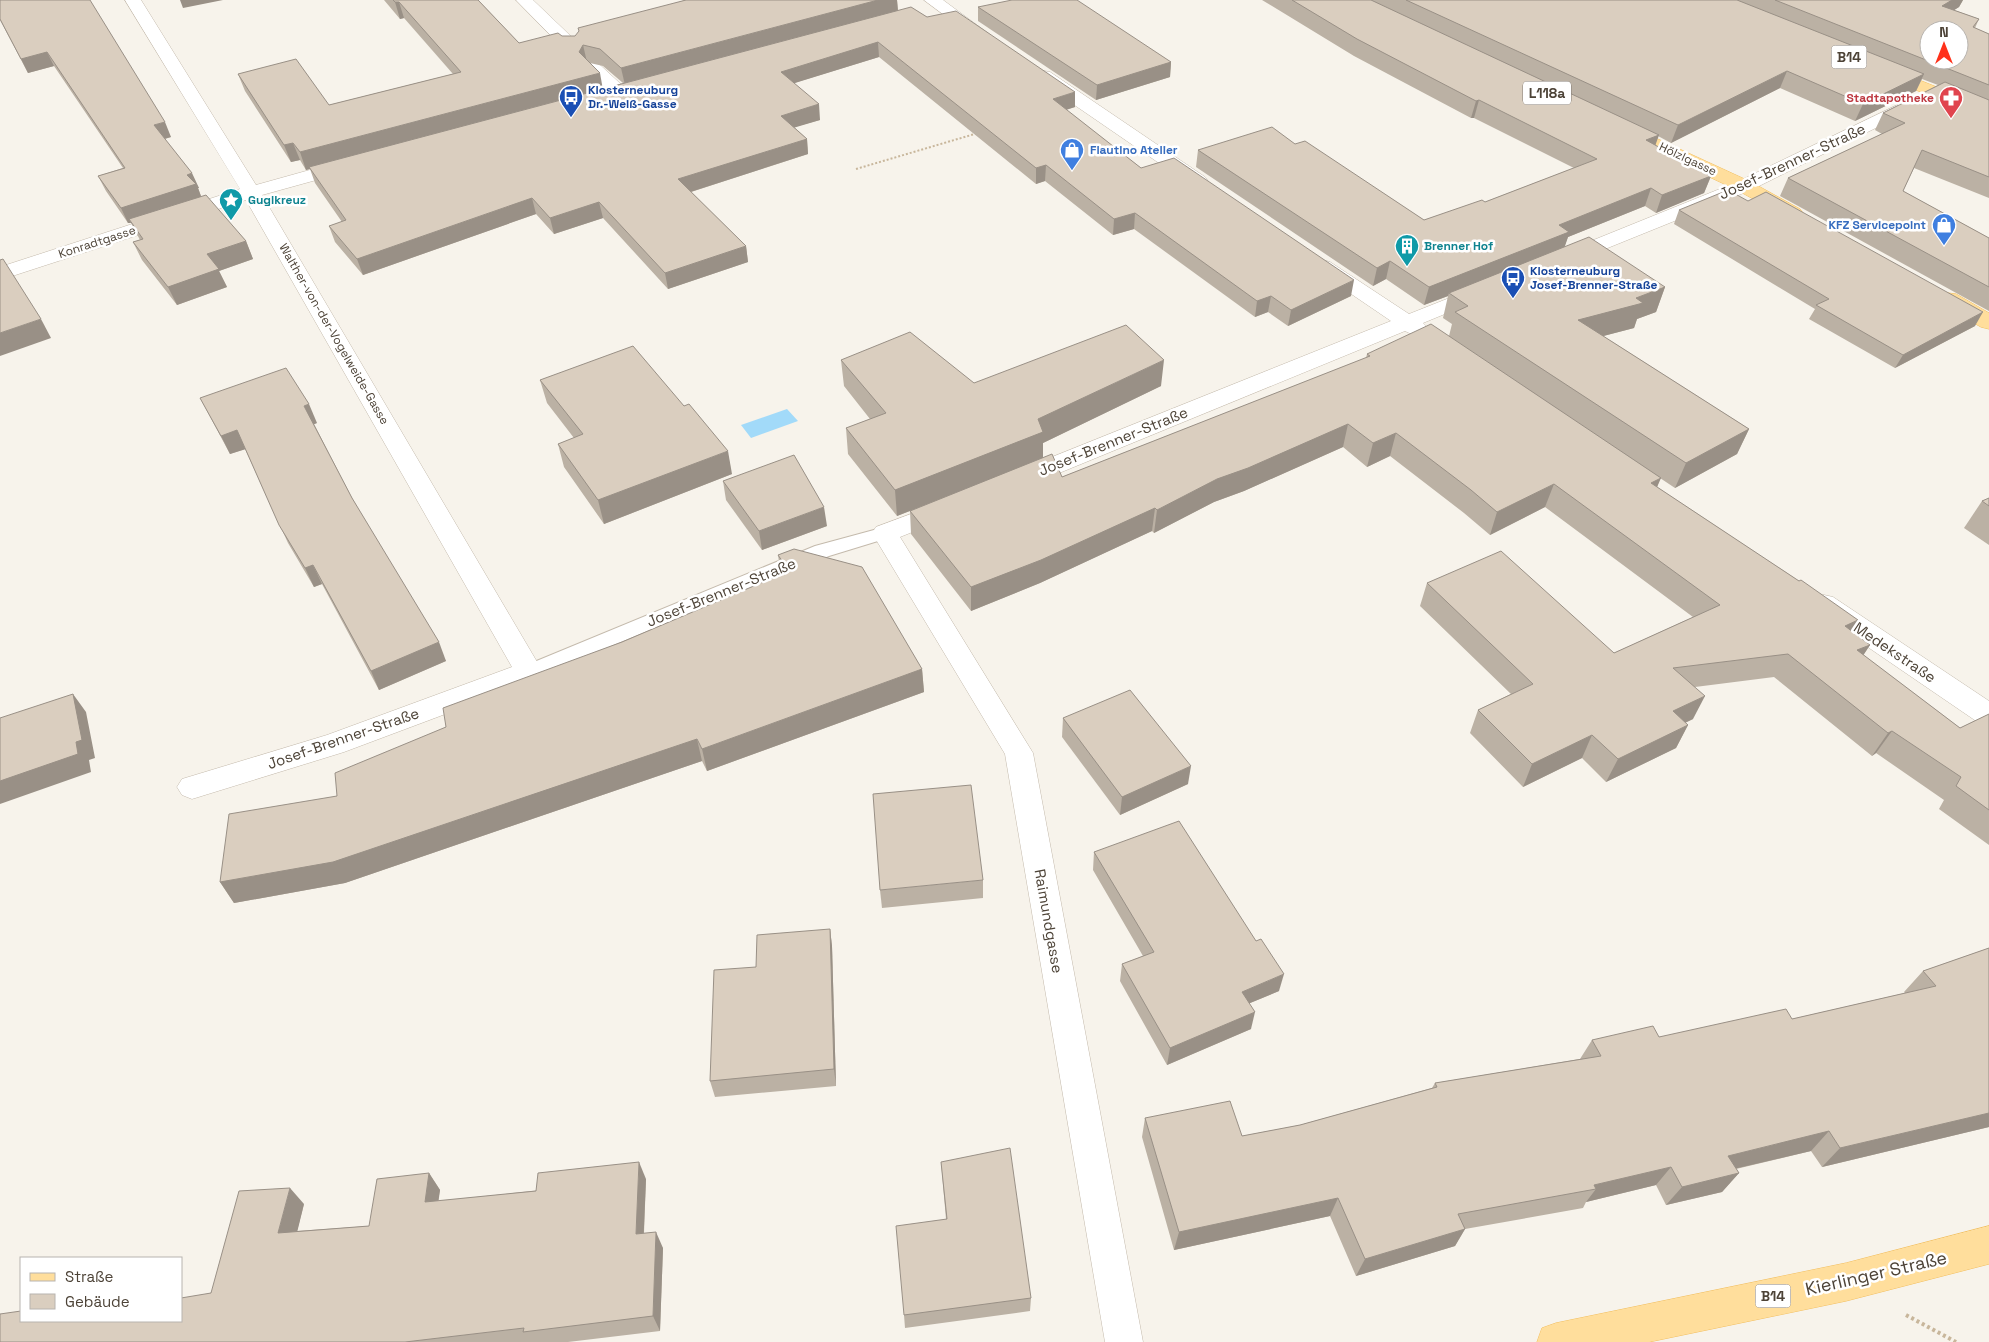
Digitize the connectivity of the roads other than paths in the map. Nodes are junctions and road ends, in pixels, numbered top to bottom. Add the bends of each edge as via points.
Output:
1 (133, 0) edge
2 (524, 0) edge
3 (939, 5) edge
4 (999, 46) edge
5 (572, 47) edge
6 (1872, 66) edge
7 (593, 68) edge
8 (1032, 68) edge
9 (638, 88) edge
10 (1935, 91) junction
11 (1989, 114) edge
12 (1610, 122) edge
13 (366, 160) edge
14 (1744, 186) junction
15 (1212, 190) edge
16 (251, 192) junction
17 (1809, 222) edge
18 (1310, 257) edge
19 (1551, 264) edge
20 (0, 274) edge
21 (1496, 286) edge
22 (1931, 290) edge
23 (1989, 322) edge
24 (1407, 323) junction
25 (1440, 345) edge
26 (1004, 485) edge
27 (968, 500) edge
28 (885, 533) junction
29 (1809, 594) edge
30 (529, 672) junction
31 (1989, 715) edge
32 (192, 787) dead end
33 (1989, 1245) edge
34 (1124, 1342) edge
35 (1556, 1342) edge

1 - 16 street, Walther-von-der-Vogelweide-Gasse
2 - 5 street
3 - 4 street
6 - 10 main road, B14
7 - 9 street via 610,95
8 - 15 street
10 - 11 main road, B14
10 - 14 street, Josef-Brenner-Straße
12 - 14 main road, Hölzlgasse
13 - 16 street, Konradtgasse
14 - 17 main road, Hölzlgasse
14 - 19 street, Josef-Brenner-Straße
16 - 20 street, Konradtgasse
16 - 30 street, Walther-von-der-Vogelweide-Gasse
18 - 24 street
21 - 24 street, Josef-Brenner-Straße
22 - 23 main road
24 - 25 street
24 - 26 street, Josef-Brenner-Straße
27 - 28 street, Josef-Brenner-Straße
28 - 30 lane, Josef-Brenner-Straße via 822,551
28 - 34 street, Raimundgasse via 1019,753
29 - 31 street, Medekstraße
30 - 32 street, Josef-Brenner-Straße via 334,744
33 - 35 main road, Kierlinger Straße / B14 via 1846,1282

